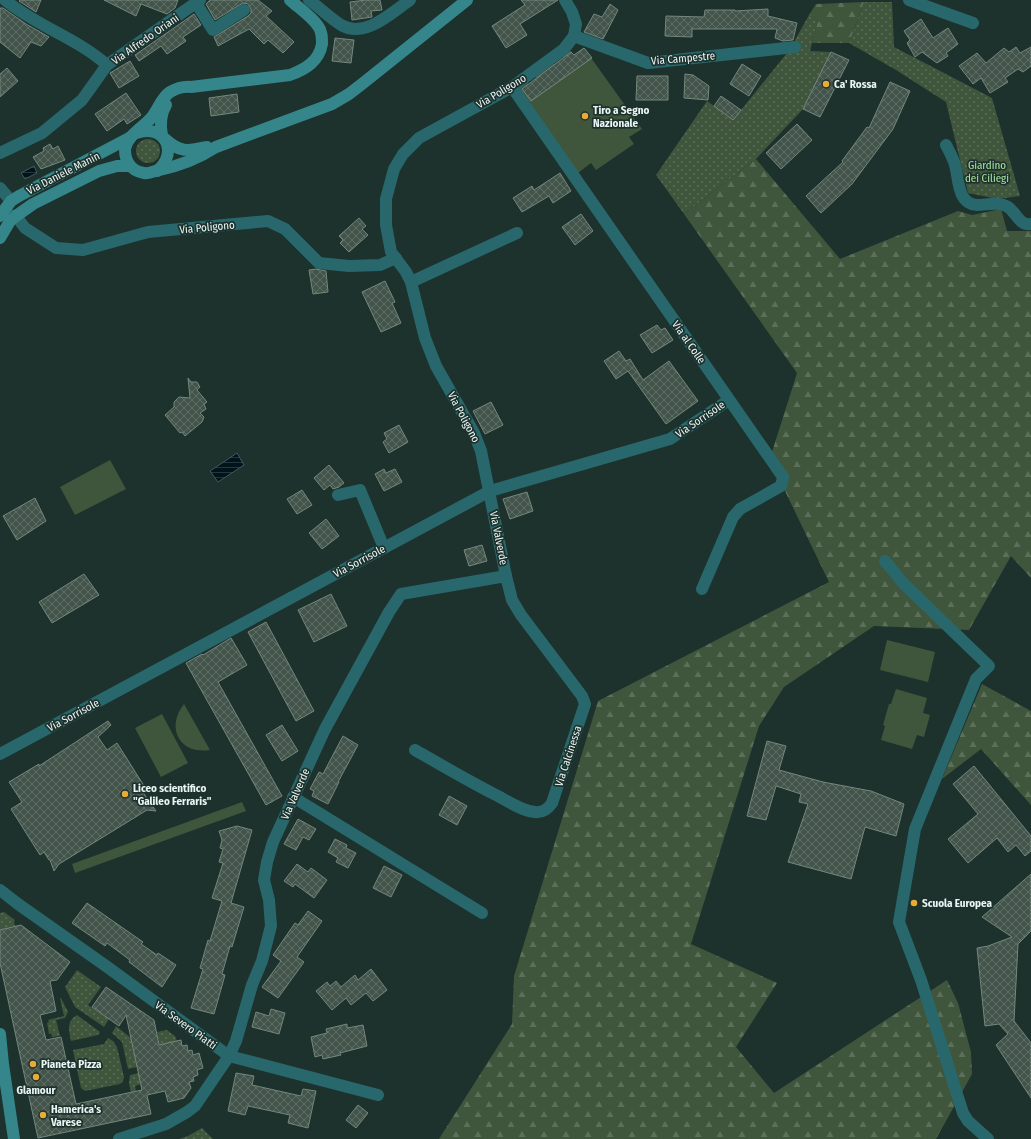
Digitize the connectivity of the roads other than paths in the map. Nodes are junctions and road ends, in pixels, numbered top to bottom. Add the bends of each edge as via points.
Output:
1 (290, 0) edge
2 (310, 0) edge
3 (410, 0) edge
4 (467, 0) edge
5 (565, 0) edge
6 (909, 0) edge
7 (198, 2) edge
8 (7, 3) edge
9 (244, 10) dead end
10 (973, 23) dead end
11 (574, 36) junction
12 (795, 47) dead end
13 (107, 65) junction
14 (191, 87) junction
15 (512, 87) junction
16 (134, 135) junction
17 (163, 138) junction
18 (946, 145) dead end
19 (216, 147) junction
20 (0, 153) edge
21 (130, 166) junction
22 (157, 171) junction
23 (0, 188) edge
24 (11, 201) junction
25 (0, 216) edge
26 (16, 216) junction
27 (1031, 224) edge
28 (517, 233) dead end
29 (0, 238) edge
30 (396, 258) junction
31 (411, 282) junction
32 (729, 400) junction
33 (490, 491) junction
34 (338, 495) dead end
35 (384, 548) junction
36 (885, 561) dead end
37 (506, 576) junction
38 (702, 589) dead end
39 (415, 750) dead end
40 (0, 754) edge
41 (293, 797) junction
42 (0, 890) edge
43 (0, 901) edge
44 (18, 904) junction
45 (482, 913) dead end
46 (0, 1034) edge
47 (229, 1056) junction
48 (1, 1062) edge
49 (378, 1095) dead end
50 (14, 1139) edge
51 (119, 1139) edge
52 (988, 1139) edge

1 - 14 main road via 314,21 322,32 319,54 312,64 290,75
2 - 3 street via 341,25 357,29 376,23
4 - 19 main road via 349,94 332,104
5 - 11 street via 576,24
6 - 10 street
7 - 9 street via 213,30
7 - 13 street, Via Alfredo Oriani
8 - 13 street via 67,37
11 - 12 street, Via Campestre via 648,62
11 - 15 street, Via Poligono via 564,49
13 - 20 street, Via Alfredo Oriani via 82,100 42,133
14 - 16 main road via 182,87 170,92 153,116
14 - 17 main road via 165,106 160,121
15 - 30 street, Via Poligono via 418,138 403,154 394,169 386,199 389,245
15 - 32 street, Via al Colle
16 - 17 main road via 143,130 150,130
16 - 21 main road via 125,148
16 - 24 main road, Via Daniele Manin
17 - 19 main road via 180,150
17 - 22 main road via 168,146 167,160
18 - 27 street via 955,164 964,199 975,205 1005,205 1011,208 1020,221
19 - 22 main road via 186,162
21 - 22 main road via 143,173
21 - 26 main road, Via Daniele Manin via 117,166 100,171 33,204
23 - 24 street
24 - 25 main road, Via Daniele Manin
25 - 26 street
26 - 29 main road, Via Daniele Manin via 6,226
26 - 30 street, Via Poligono via 25,228 56,248 83,250 148,232 268,221 285,229 319,263 349,266 380,265
28 - 31 street
30 - 31 street, Via Poligono
31 - 33 street, Via Poligono via 425,338 436,366 474,432
32 - 33 street, Via Sorrisole via 670,439
32 - 38 street, Via al Colle via 783,477 781,486 740,509 733,517
33 - 35 street, Via Sorrisole
33 - 37 street, Via Valverde
34 - 35 street via 360,490
35 - 40 street, Via Sorrisole
36 - 52 street via 904,584 989,666 976,679 915,829 896,911 921,980 963,1113
37 - 39 street, Via Calcinessa via 512,600 521,615 582,696 585,704 552,803 548,809 541,812 523,809
37 - 41 street, Via Valverde via 401,594 325,729
41 - 45 street
41 - 47 street, Via Valverde via 267,862 264,880 271,926 262,961
42 - 44 street, Via Severo Piatti
43 - 44 street, Via Severo Piatti
44 - 47 street, Via Severo Piatti
46 - 48 main road
47 - 49 street, Via Severo Piatti
47 - 51 street, Via Valverde via 195,1106 166,1124
48 - 50 main road

